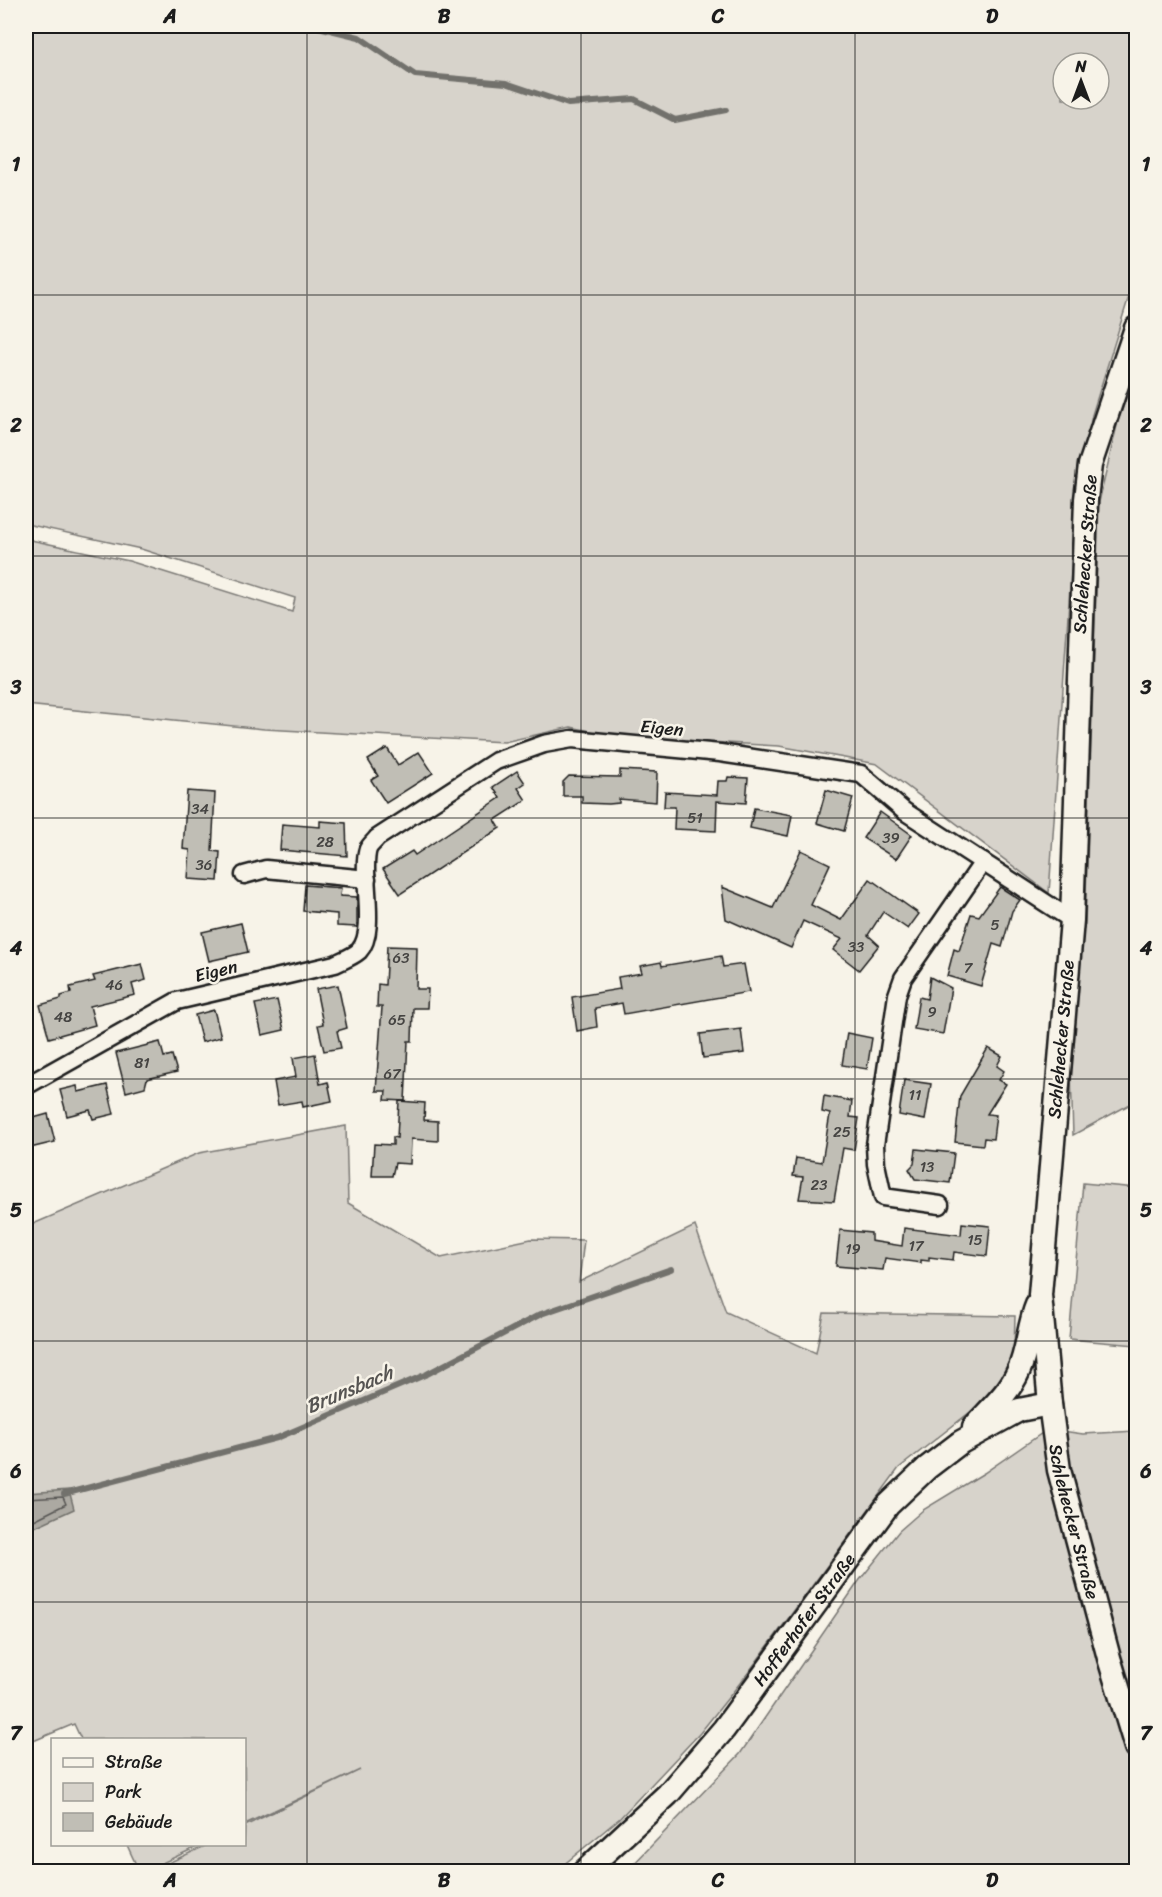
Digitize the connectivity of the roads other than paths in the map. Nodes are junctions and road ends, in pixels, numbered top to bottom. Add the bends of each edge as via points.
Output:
1 (1137, 328) edge
2 (983, 862) junction
3 (244, 874) dead end
4 (367, 879) junction
5 (1072, 920) junction
6 (26, 1086) edge
7 (940, 1205) dead end
8 (1040, 1295) junction
9 (1050, 1404) junction
10 (961, 1442) junction
11 (1137, 1747) edge
12 (584, 1872) edge

1 - 5 main road, Schlehecker Straße via 1093,456 1086,499
2 - 4 street, Eigen via 904,811 861,774 720,753 572,739 496,761 377,838 368,849
2 - 5 street, Eigen
2 - 7 street via 903,978 875,1145 884,1197
3 - 4 street via 266,869
4 - 6 street, Eigen via 367,926 362,949 351,957 177,1001
5 - 8 main road, Schlehecker Straße
8 - 9 main road, Schlehecker Straße
8 - 10 main road via 1018,1372
9 - 10 main road, Hofferhofer Straße via 1019,1410
9 - 11 main road, Schlehecker Straße via 1059,1470 1074,1532
10 - 12 main road, Hofferhofer Straße via 927,1468 876,1519 724,1729 668,1794

